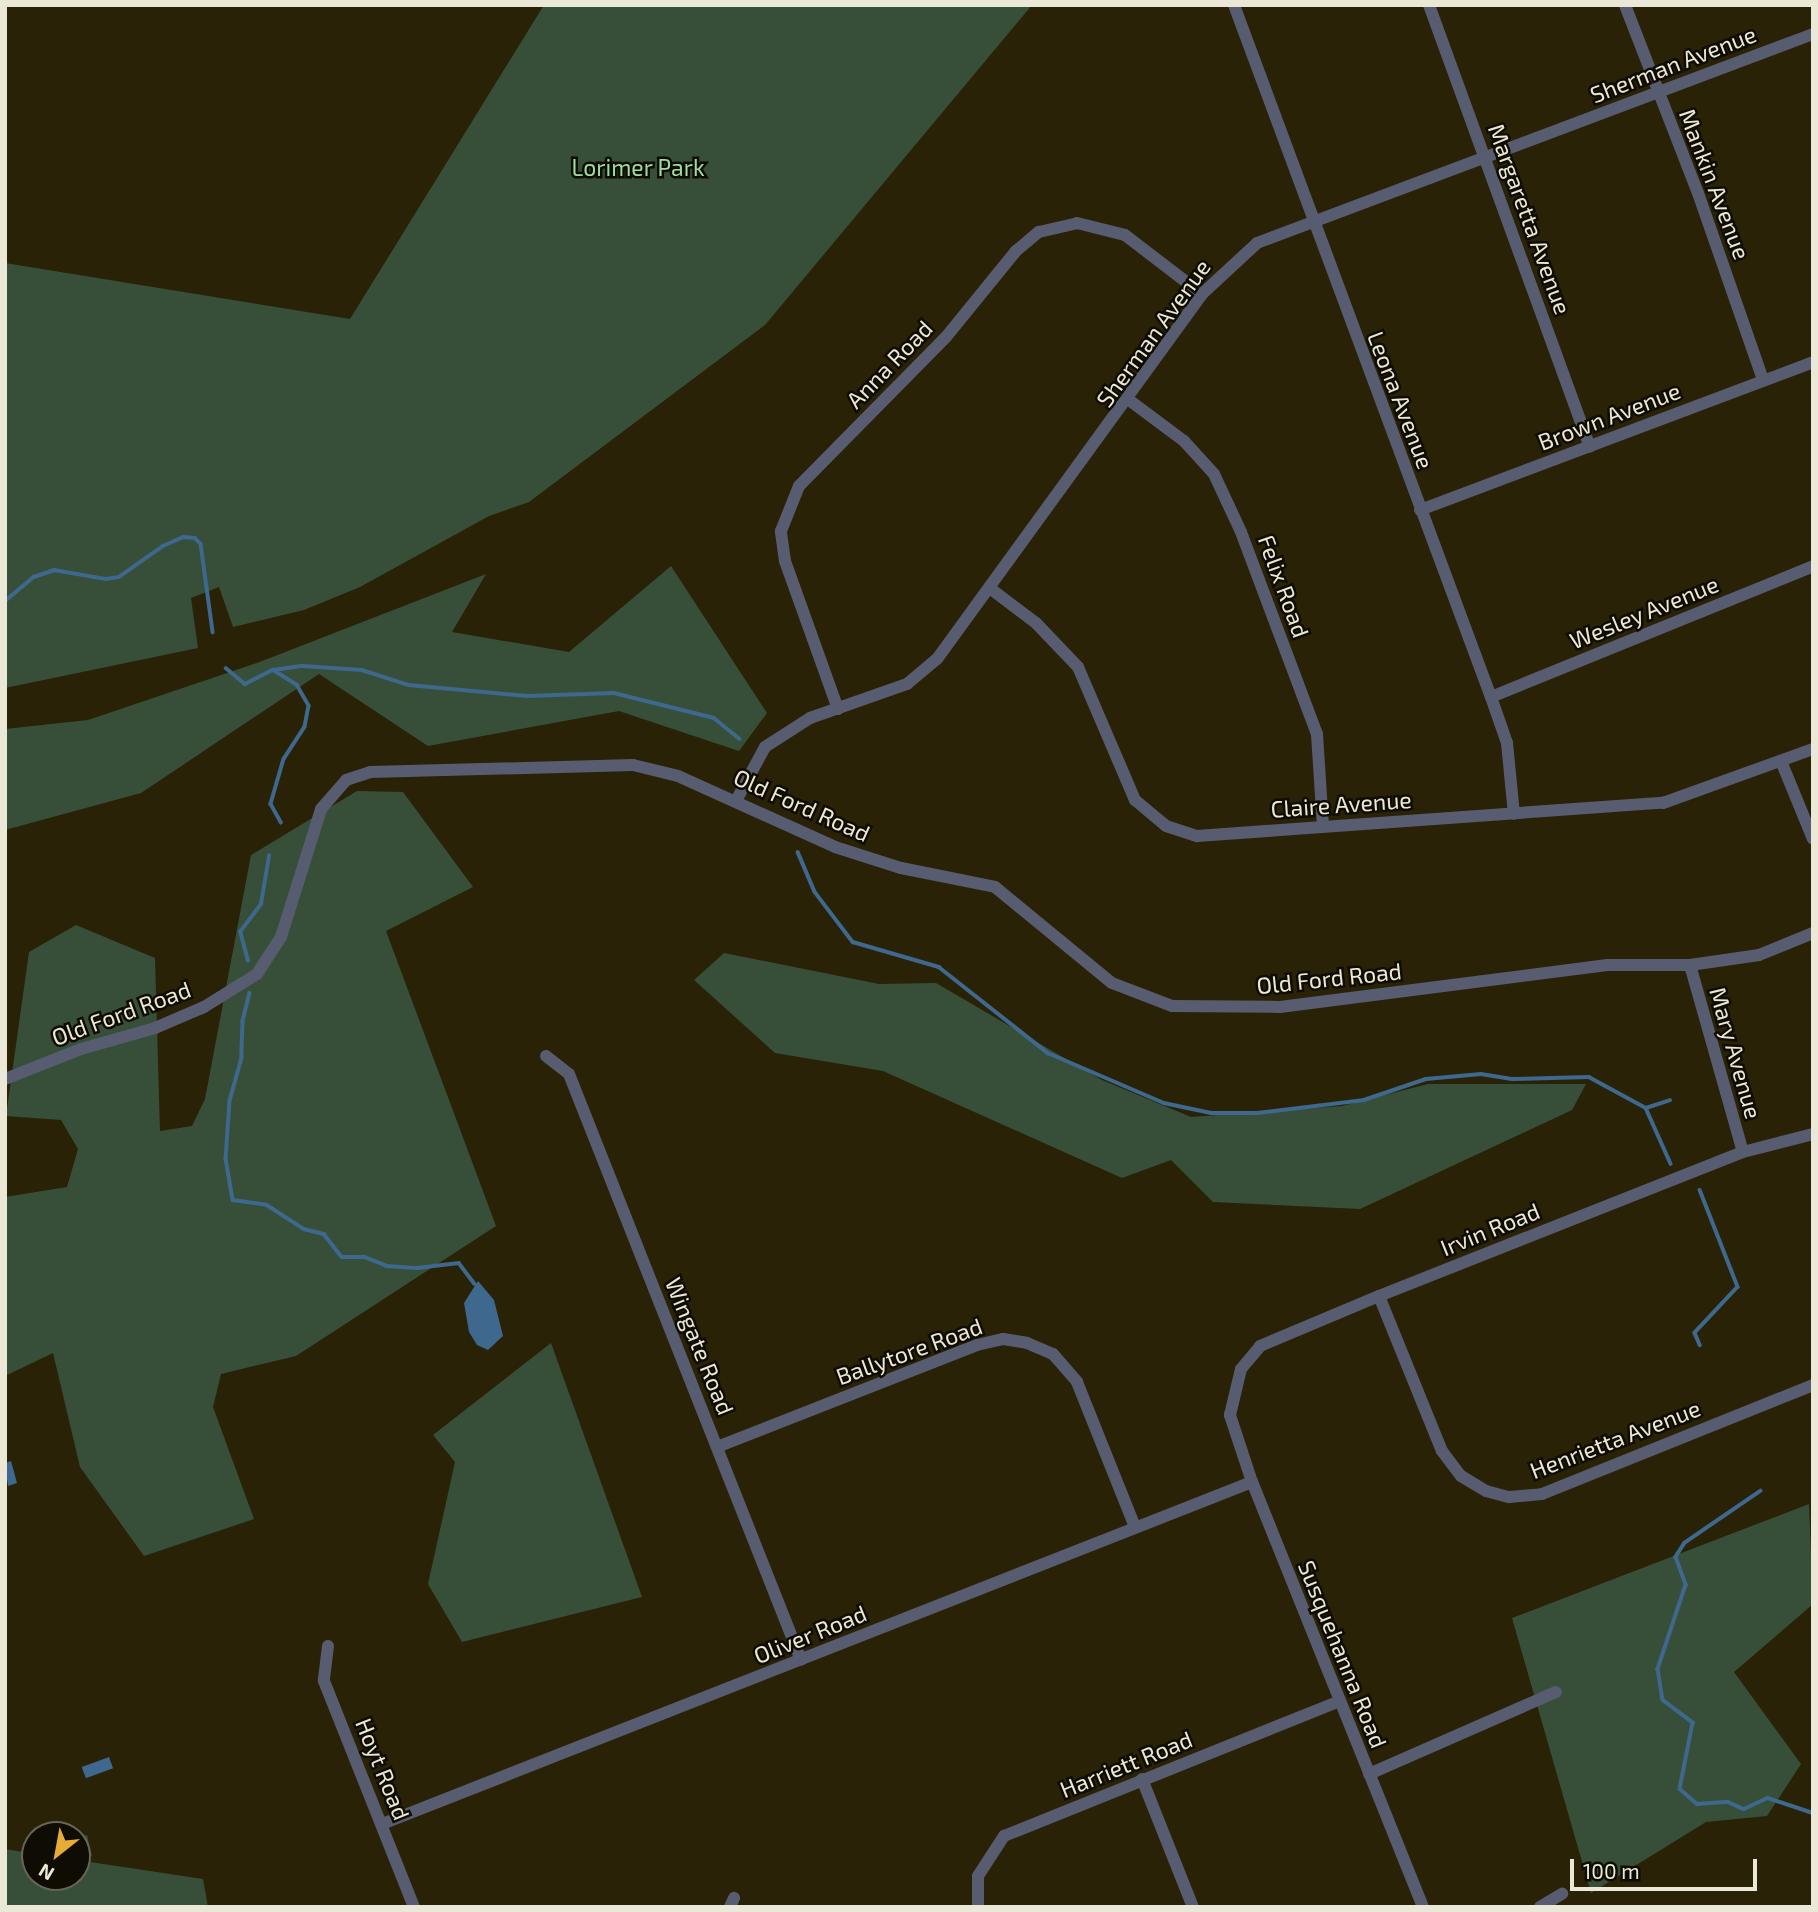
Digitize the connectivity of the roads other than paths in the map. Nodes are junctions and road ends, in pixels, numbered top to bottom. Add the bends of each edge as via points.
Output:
1 (1234, 5) edge
2 (1429, 5) edge
3 (1625, 5) edge
4 (1813, 34) edge
5 (1658, 93) junction
6 (1486, 158) junction
7 (1311, 221) junction
8 (1202, 294) junction
9 (1813, 362) edge
10 (1762, 380) junction
11 (1129, 400) junction
12 (1590, 447) junction
13 (1420, 510) junction
14 (1813, 566) edge
15 (991, 589) junction
16 (1491, 697) junction
17 (838, 709) junction
18 (1813, 749) edge
19 (1781, 761) junction
20 (737, 799) junction
21 (1514, 814) junction
22 (1323, 826) junction
23 (1813, 839) edge
24 (1813, 933) edge
25 (1690, 965) junction
26 (546, 1056) dead end
27 (5, 1079) edge
28 (1813, 1134) edge
29 (1743, 1152) junction
30 (1379, 1296) junction
31 (1813, 1385) edge
32 (1230, 1415) joint
33 (718, 1447) junction
34 (1252, 1482) junction
35 (1135, 1527) junction
36 (328, 1646) dead end
37 (801, 1660) junction
38 (1556, 1692) dead end
39 (1338, 1702) junction
40 (1369, 1774) junction
41 (1142, 1779) junction
42 (382, 1824) junction
43 (1562, 1895) dead end
44 (414, 1907) edge
45 (978, 1907) edge
46 (1193, 1907) edge
47 (1423, 1907) edge
48 (1540, 1907) edge

1 - 7 street, Leona Avenue
2 - 6 street, Margaretta Avenue
3 - 5 street, Mankin Avenue
4 - 5 street, Sherman Avenue
5 - 6 street, Sherman Avenue
5 - 10 street, Mankin Avenue via 1698,193
6 - 7 street, Sherman Avenue
6 - 12 street, Margaretta Avenue
7 - 8 street, Sherman Avenue via 1257,243
7 - 13 street, Leona Avenue
8 - 11 street, Sherman Avenue
8 - 17 street, Anna Road via 1125,235 1077,223 1038,232 1016,251 946,337 799,486 781,531 785,561
9 - 10 street, Brown Avenue
10 - 12 street, Brown Avenue
11 - 15 street, Sherman Avenue
11 - 22 street, Felix Road via 1184,441 1214,474 1241,532 1317,734
12 - 13 street, Brown Avenue
13 - 16 street, Leona Avenue
14 - 16 street, Wesley Avenue
15 - 17 street, Sherman Avenue via 937,659 906,684
15 - 22 street, Claire Avenue via 1036,623 1080,669 1128,788 1149,815 1177,831 1197,835
16 - 21 street, Leona Avenue via 1507,743
17 - 20 street, Sherman Avenue via 810,718 765,747
18 - 19 street, Claire Avenue
19 - 21 street, Claire Avenue via 1663,803
19 - 23 street
20 - 25 street, Old Ford Road via 835,847 901,868 995,887 1112,983 1172,1006 1280,1007 1607,965
20 - 27 street, Old Ford Road via 678,776 633,765 410,769 370,772 346,780 321,809 312,828 281,937 257,974 204,1007 155,1028 80,1049
21 - 22 street, Claire Avenue
24 - 25 street, Old Ford Road via 1759,955
25 - 29 street, Mary Avenue
26 - 33 street, Wingate Road via 569,1074
28 - 29 street, Irvin Road
29 - 30 street, Irvin Road
30 - 31 street, Henrietta Avenue via 1442,1451 1461,1476 1486,1491 1509,1497 1542,1494
30 - 32 street, Irvin Road via 1261,1346 1241,1368
32 - 34 street, Susquehanna Road
33 - 35 street, Ballytore Road via 977,1345 1003,1339 1027,1343 1053,1354 1077,1382
33 - 37 street, Wingate Road
34 - 35 street, Oliver Road
34 - 39 street, Susquehanna Road
35 - 37 street, Oliver Road
36 - 42 street, Hoyt Road via 324,1681
37 - 42 street, Oliver Road
38 - 40 street
39 - 40 street, Susquehanna Road
39 - 41 street, Harriett Road
40 - 47 street, Susquehanna Road
41 - 45 street, Harriett Road via 1004,1836 978,1876
41 - 46 street
42 - 44 street, Hoyt Road
43 - 48 street

